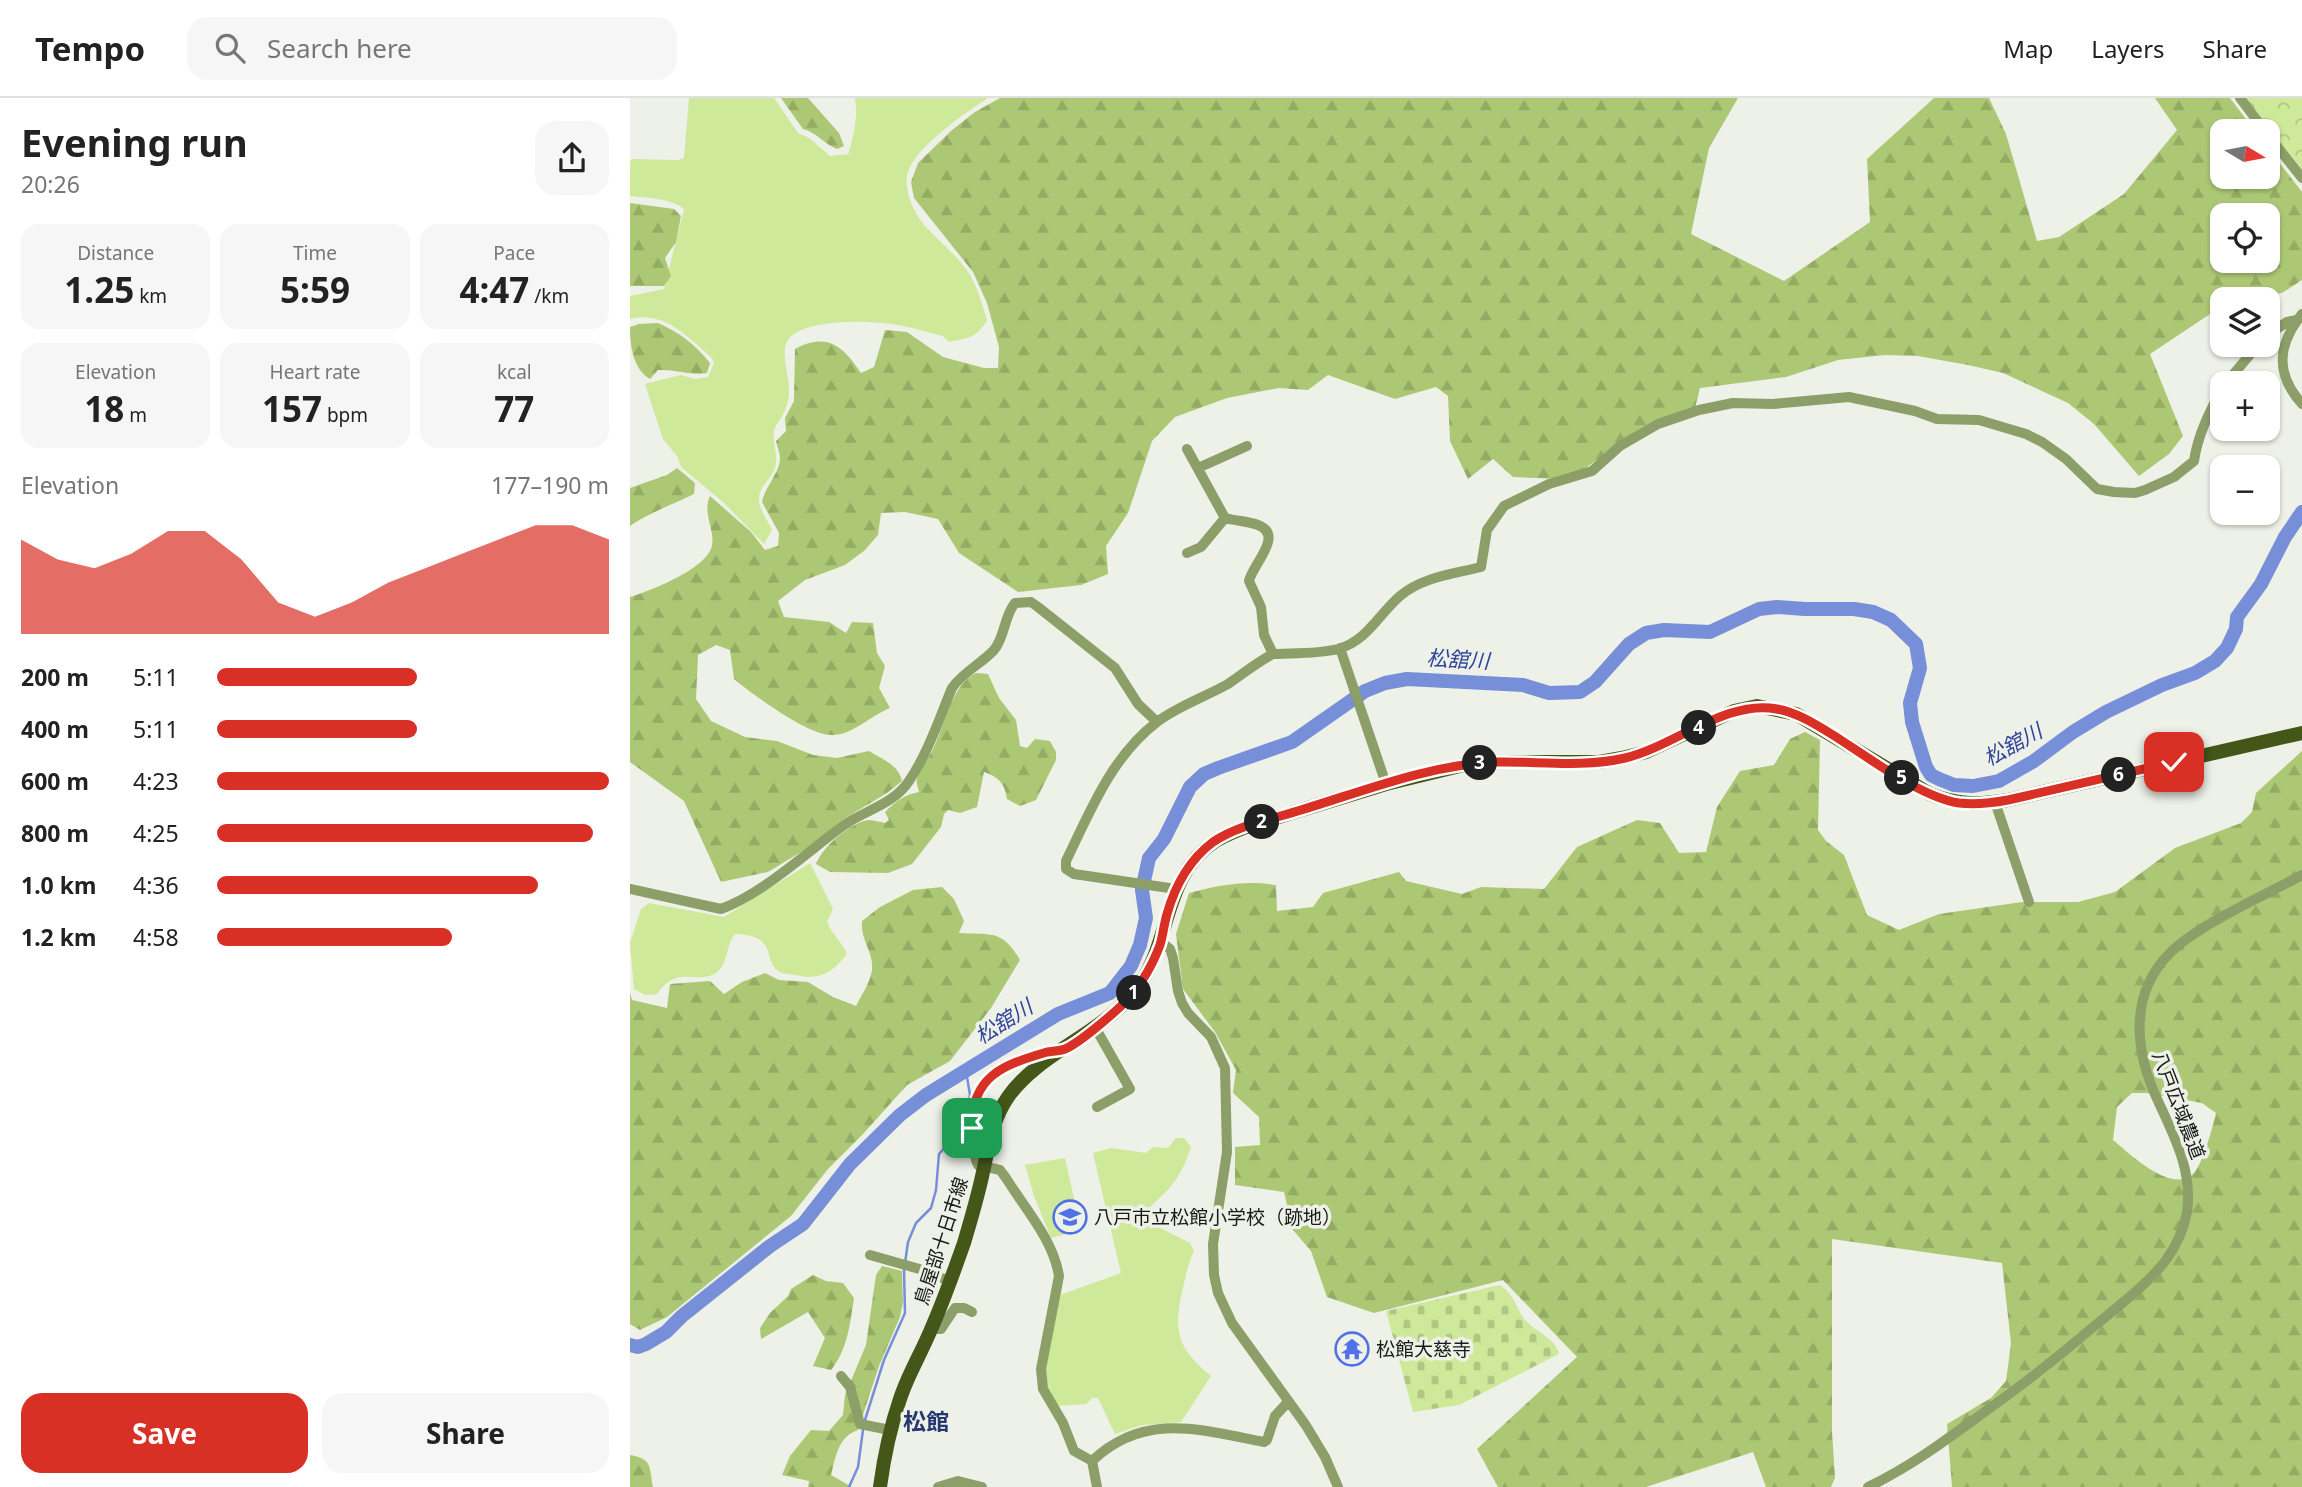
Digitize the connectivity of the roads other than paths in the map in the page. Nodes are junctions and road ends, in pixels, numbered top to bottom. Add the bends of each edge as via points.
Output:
1 (2240, 98) edge
2 (2256, 119) edge
3 (2280, 150) edge
4 (2302, 178) edge
5 (2299, 317) edge
6 (2280, 327) edge
7 (2248, 357) edge
8 (2236, 371) edge
9 (2302, 404) edge
10 (2210, 413) edge
11 (1247, 446) dead end
12 (1187, 449) dead end
13 (1198, 468) junction
14 (1226, 518) junction
15 (1187, 553) dead end
16 (1340, 648) junction
17 (1273, 654) junction
18 (1157, 722) junction
19 (2302, 733) edge
20 (1387, 784) junction
21 (1995, 802) junction
22 (2302, 875) edge
23 (630, 889) edge
24 (1176, 889) junction
25 (2029, 902) dead end
26 (1161, 942) junction
27 (1095, 1027) junction
28 (1065, 1049) junction
29 (1097, 1107) dead end
30 (985, 1166) junction
31 (870, 1255) dead end
32 (950, 1281) junction
33 (972, 1312) dead end
34 (931, 1329) junction
35 (841, 1376) dead end
36 (1288, 1402) junction
37 (890, 1430) junction
38 (1092, 1461) junction
39 (880, 1487) edge
40 (939, 1487) edge
41 (982, 1487) edge
42 (1097, 1487) edge
43 (1338, 1487) edge
44 (1868, 1487) edge

1 - 2 street
3 - 4 street
5 - 6 street
5 - 9 street via 2281,359 2286,383
7 - 8 street
10 - 16 street via 2194,461 2175,477 2135,493 2097,489 2042,442 1979,420 1937,419 1837,397 1733,403 1689,413 1635,435 1592,471 1549,484 1504,506 1487,530 1481,567 1413,587 1371,629
11 - 13 street
12 - 13 street
13 - 14 street
14 - 15 street via 1201,547
14 - 17 street via 1260,525 1269,537 1249,581
16 - 17 street
16 - 20 street
17 - 18 street
18 - 23 street via 1108,662 1031,602 1021,601 1008,611 997,647 952,688 910,780 894,797 845,824 773,878 721,909
18 - 24 street via 1121,757 1103,786 1066,869
19 - 21 main road, 鳥屋部十日市線
20 - 21 main road, 鳥屋部十日市線 via 1464,765 1622,758 1646,752 1734,711 1757,706 1796,714 1938,797 1970,804
20 - 24 main road, 鳥屋部十日市線 via 1243,828 1214,842 1184,873
21 - 25 street
22 - 44 street, 八戸広域農道 via 2190,937 2169,954 2148,987 2139,1022 2141,1057 2180,1150 2188,1186 2184,1224 2166,1259 2024,1383 1922,1458
24 - 26 main road, 鳥屋部十日市線
26 - 27 main road, 鳥屋部十日市線 via 1140,985
26 - 36 street via 1170,949 1182,1003 1210,1037 1225,1068 1227,1152 1213,1244 1218,1293 1232,1323
27 - 28 main road, 鳥屋部十日市線
27 - 29 street via 1130,1088
28 - 30 main road, 鳥屋部十日市線 via 1031,1073 1008,1097 991,1133
28 - 30 street via 1019,1062 989,1077 980,1087 972,1128 976,1162
30 - 32 main road, 鳥屋部十日市線
30 - 38 street via 1000,1170 1006,1178 1057,1262 1059,1276 1041,1369 1043,1389 1074,1451
31 - 32 street
32 - 34 main road, 鳥屋部十日市線
33 - 34 street via 955,1308 941,1329
34 - 37 main road, 鳥屋部十日市線 via 913,1364
35 - 37 street via 850,1387 860,1424
36 - 38 street via 1275,1416 1264,1442 1197,1429 1150,1430 1119,1439
36 - 43 street via 1325,1457
37 - 39 main road, 鳥屋部十日市線
38 - 42 street
40 - 41 street via 958,1481

